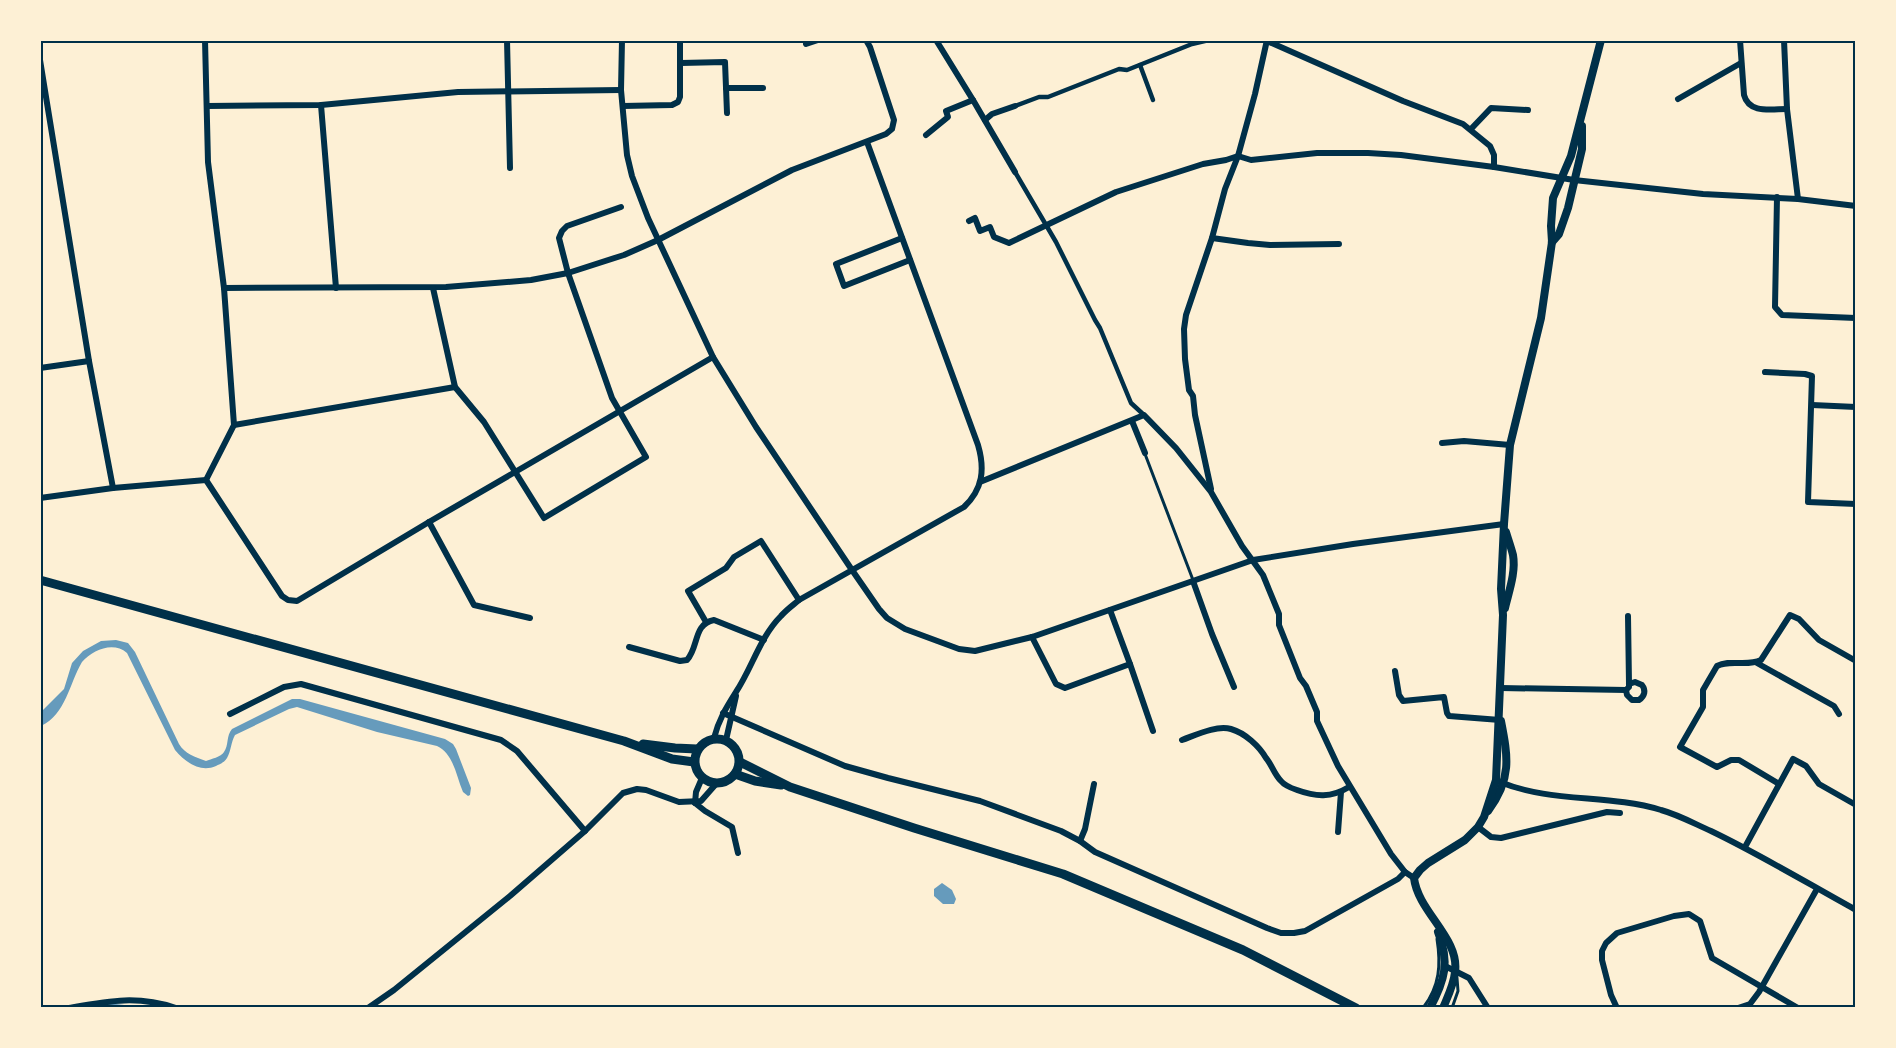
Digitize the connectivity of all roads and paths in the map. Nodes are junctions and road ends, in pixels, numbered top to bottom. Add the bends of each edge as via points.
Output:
1 (205, 40) edge
2 (507, 40) edge
3 (622, 40) edge
4 (680, 40) edge
5 (818, 40) edge
6 (867, 40) edge
7 (936, 40) edge
8 (1209, 40) edge
9 (1602, 40) edge
10 (1740, 40) edge
11 (1784, 40) edge
12 (1267, 41) edge
13 (806, 44) dead end
14 (40, 60) edge
15 (681, 63) junction
16 (1741, 63) junction
17 (1140, 65) junction
18 (726, 88) junction
19 (764, 88) dead end
20 (621, 90) junction
21 (508, 91) junction
22 (43, 94) edge
23 (1678, 99) dead end
24 (973, 100) junction
25 (1153, 100) dead end
26 (321, 105) junction
27 (207, 106) junction
28 (623, 106) junction
29 (1015, 106) joint
30 (1787, 109) junction
31 (1528, 110) dead end
32 (727, 112) dead end
33 (1582, 118) junction
34 (985, 120) junction
35 (1472, 129) junction
36 (926, 135) dead end
37 (867, 142) junction
38 (1238, 156) junction
39 (1494, 167) junction
40 (510, 168) dead end
41 (1015, 172) joint
42 (1561, 178) junction
43 (1575, 180) junction
44 (1777, 197) junction
45 (1798, 199) junction
46 (1856, 206) edge
47 (621, 207) dead end
48 (969, 221) dead end
49 (1045, 226) junction
50 (902, 238) junction
51 (1212, 238) junction
52 (658, 240) junction
53 (1552, 242) junction
54 (1339, 244) dead end
55 (910, 260) junction
56 (568, 273) junction
57 (224, 288) junction
58 (336, 288) junction
59 (433, 288) junction
60 (1856, 318) edge
61 (713, 357) junction
62 (89, 361) junction
63 (40, 368) edge
64 (1765, 372) dead end
65 (455, 387) junction
66 (1812, 405) junction
67 (1856, 406) edge
68 (619, 411) junction
69 (1144, 415) junction
70 (1132, 421) junction
71 (234, 425) junction
72 (1442, 443) dead end
73 (1510, 444) junction
74 (1145, 453) joint
75 (516, 472) junction
76 (206, 480) junction
77 (981, 482) junction
78 (113, 488) junction
79 (1211, 492) junction
80 (40, 498) edge
81 (1856, 504) edge
82 (429, 522) junction
83 (1503, 524) junction
84 (1253, 560) junction
85 (852, 570) junction
86 (40, 580) edge
87 (1193, 581) junction
88 (799, 600) junction
89 (1110, 610) junction
90 (1628, 616) dead end
91 (530, 618) dead end
92 (706, 622) junction
93 (1032, 637) junction
94 (764, 640) junction
95 (629, 647) dead end
96 (1856, 661) edge
97 (1756, 663) junction
98 (1130, 664) junction
99 (1395, 671) dead end
100 (1234, 687) dead end
101 (1501, 688) junction
102 (736, 692) junction
103 (723, 713) junction
104 (230, 714) dead end
105 (1839, 714) dead end
106 (731, 715) junction
107 (1500, 720) junction
108 (1153, 731) dead end
109 (714, 738) junction
110 (726, 740) junction
111 (1182, 740) dead end
112 (624, 741) junction
113 (697, 749) junction
114 (694, 762) junction
115 (740, 762) junction
116 (735, 774) junction
117 (702, 778) junction
118 (1500, 782) junction
119 (716, 784) junction
120 (1094, 784) dead end
121 (1779, 784) junction
122 (789, 787) junction
123 (1349, 787) junction
124 (1341, 792) junction
125 (695, 802) junction
126 (1856, 805) edge
127 (1620, 813) dead end
128 (1478, 827) junction
129 (585, 831) junction
130 (1338, 832) dead end
131 (1080, 841) junction
132 (1745, 847) junction
133 (738, 853) dead end
134 (1405, 872) junction
135 (1414, 878) junction
136 (1817, 889) junction
137 (1856, 910) edge
138 (1434, 922) junction
139 (1445, 966) junction
140 (1455, 971) junction
141 (1761, 987) junction
142 (1355, 1007) edge
143 (69, 1008) edge
144 (176, 1008) edge
145 (368, 1008) edge
146 (1423, 1008) edge
147 (1430, 1008) edge
148 (1443, 1008) edge
149 (1452, 1008) edge
150 (1488, 1008) edge
151 (1617, 1008) edge
152 (1738, 1008) edge
153 (1798, 1008) edge

1 - 27 street
2 - 21 street
3 - 20 street
4 - 15 street
5 - 13 street
6 - 37 street via 894,120 886,134
7 - 24 street
8 - 17 street
9 - 33 street
10 - 16 street
11 - 30 street
12 - 35 street
12 - 38 street
14 - 22 street
15 - 18 street via 725,62
15 - 28 street via 678,102
16 - 23 street
16 - 30 street via 1744,95 1750,106
17 - 25 street
17 - 29 street
18 - 19 street
18 - 32 street
20 - 21 street
20 - 28 street
21 - 26 street
21 - 40 street
22 - 62 street
24 - 34 street
24 - 36 street via 946,111 948,117
26 - 27 street
26 - 58 street
27 - 57 street via 208,162
28 - 52 street via 632,176
29 - 34 street
30 - 45 street
31 - 35 street via 1491,108
33 - 42 street
33 - 43 street via 1582,149
34 - 41 street
35 - 39 street via 1490,146
37 - 50 street
37 - 52 street via 792,170
38 - 39 street via 1251,160 1317,153 1401,155
38 - 49 street via 1122,190
38 - 51 street
39 - 42 street
41 - 49 street
42 - 43 street
42 - 53 street via 1551,208
43 - 44 street via 1703,194
43 - 53 street via 1565,219
44 - 45 street
44 - 60 street via 1775,307 1782,315
45 - 46 street
47 - 56 street via 562,231
48 - 49 street via 975,218 980,231 990,227 994,237 1009,243
49 - 69 street via 1101,328 1131,403
50 - 55 street
50 - 55 street via 836,264 844,286
51 - 54 street via 1270,245
51 - 79 street via 1184,329 1189,390
52 - 56 street
52 - 61 street
53 - 73 street via 1541,318
55 - 77 street via 978,445 983,468
56 - 59 street via 501,284
56 - 68 street
57 - 58 street
57 - 71 street
58 - 59 street
59 - 65 street
61 - 68 street
61 - 85 street
62 - 63 street
62 - 78 street
64 - 66 street via 1812,376
65 - 71 street
65 - 75 street via 484,422
66 - 67 street
66 - 81 street via 1808,502
68 - 75 street
68 - 75 street via 646,457 544,518
69 - 70 street
69 - 79 street
70 - 74 street
70 - 77 street
71 - 76 street
72 - 73 street
73 - 83 street
74 - 87 lane
75 - 82 street
76 - 78 street
76 - 82 street via 288,600 297,601
77 - 85 street via 964,507
78 - 80 street
79 - 84 street
82 - 91 street via 474,605
83 - 84 street
83 - 101 street
84 - 87 street
84 - 123 street via 1279,614 1279,625 1317,720
85 - 88 street
85 - 93 street via 879,609 895,624 959,649 975,651
86 - 112 main road
87 - 89 street
87 - 100 street
88 - 92 street via 761,541 688,591
88 - 94 street via 780,616
89 - 93 street
89 - 98 street
90 - 101 street via 1628,687
92 - 94 street via 714,620
92 - 95 street via 687,660
93 - 98 street via 1061,688
94 - 102 street
96 - 97 street via 1819,640 1790,615 1764,657
97 - 105 street via 1834,706
97 - 121 street via 1717,666 1703,690 1703,707 1680,747 1717,767 1739,760
98 - 108 street
99 - 107 street via 1403,701 1444,697 1449,716
101 - 107 street
102 - 103 street
102 - 106 street
103 - 106 street
103 - 109 street
104 - 129 street via 284,687 301,684 501,740 517,751
106 - 110 street
106 - 131 street via 845,766 980,801
107 - 118 street
109 - 110 main road
109 - 113 main road
110 - 115 main road via 737,751
111 - 124 street via 1229,728 1259,748 1288,787 1310,795
112 - 113 main road
112 - 114 main road via 672,759
113 - 114 main road
114 - 117 main road
115 - 116 main road
115 - 122 main road
116 - 119 main road
116 - 122 main road via 754,782
117 - 119 main road
117 - 125 street
118 - 128 street
118 - 132 street via 1554,796 1662,810
119 - 125 street via 701,801
120 - 131 street
121 - 126 street via 1793,759 1806,766 1819,784
121 - 132 street
122 - 142 main road via 1063,874 1243,950
123 - 124 street
123 - 134 street
124 - 130 street
125 - 129 street via 669,799 646,790 629,790 618,796
125 - 133 street via 732,827
127 - 128 street via 1607,812 1501,838 1491,837
128 - 135 street via 1428,863
129 - 145 street via 438,955
131 - 134 street via 1104,856 1281,933 1305,931
132 - 136 street
134 - 135 street
135 - 138 street via 1419,898
136 - 137 street
136 - 141 street
138 - 139 street
138 - 140 street via 1446,937
138 - 146 lane via 1440,964
139 - 140 street
139 - 147 street
140 - 148 street
140 - 149 lane via 1459,984
140 - 150 street via 1469,978
141 - 151 street via 1712,958 1700,921 1689,914 1674,916 1617,933 1606,943 1602,960
141 - 152 street via 1750,1004
141 - 153 street
143 - 144 street via 121,999

